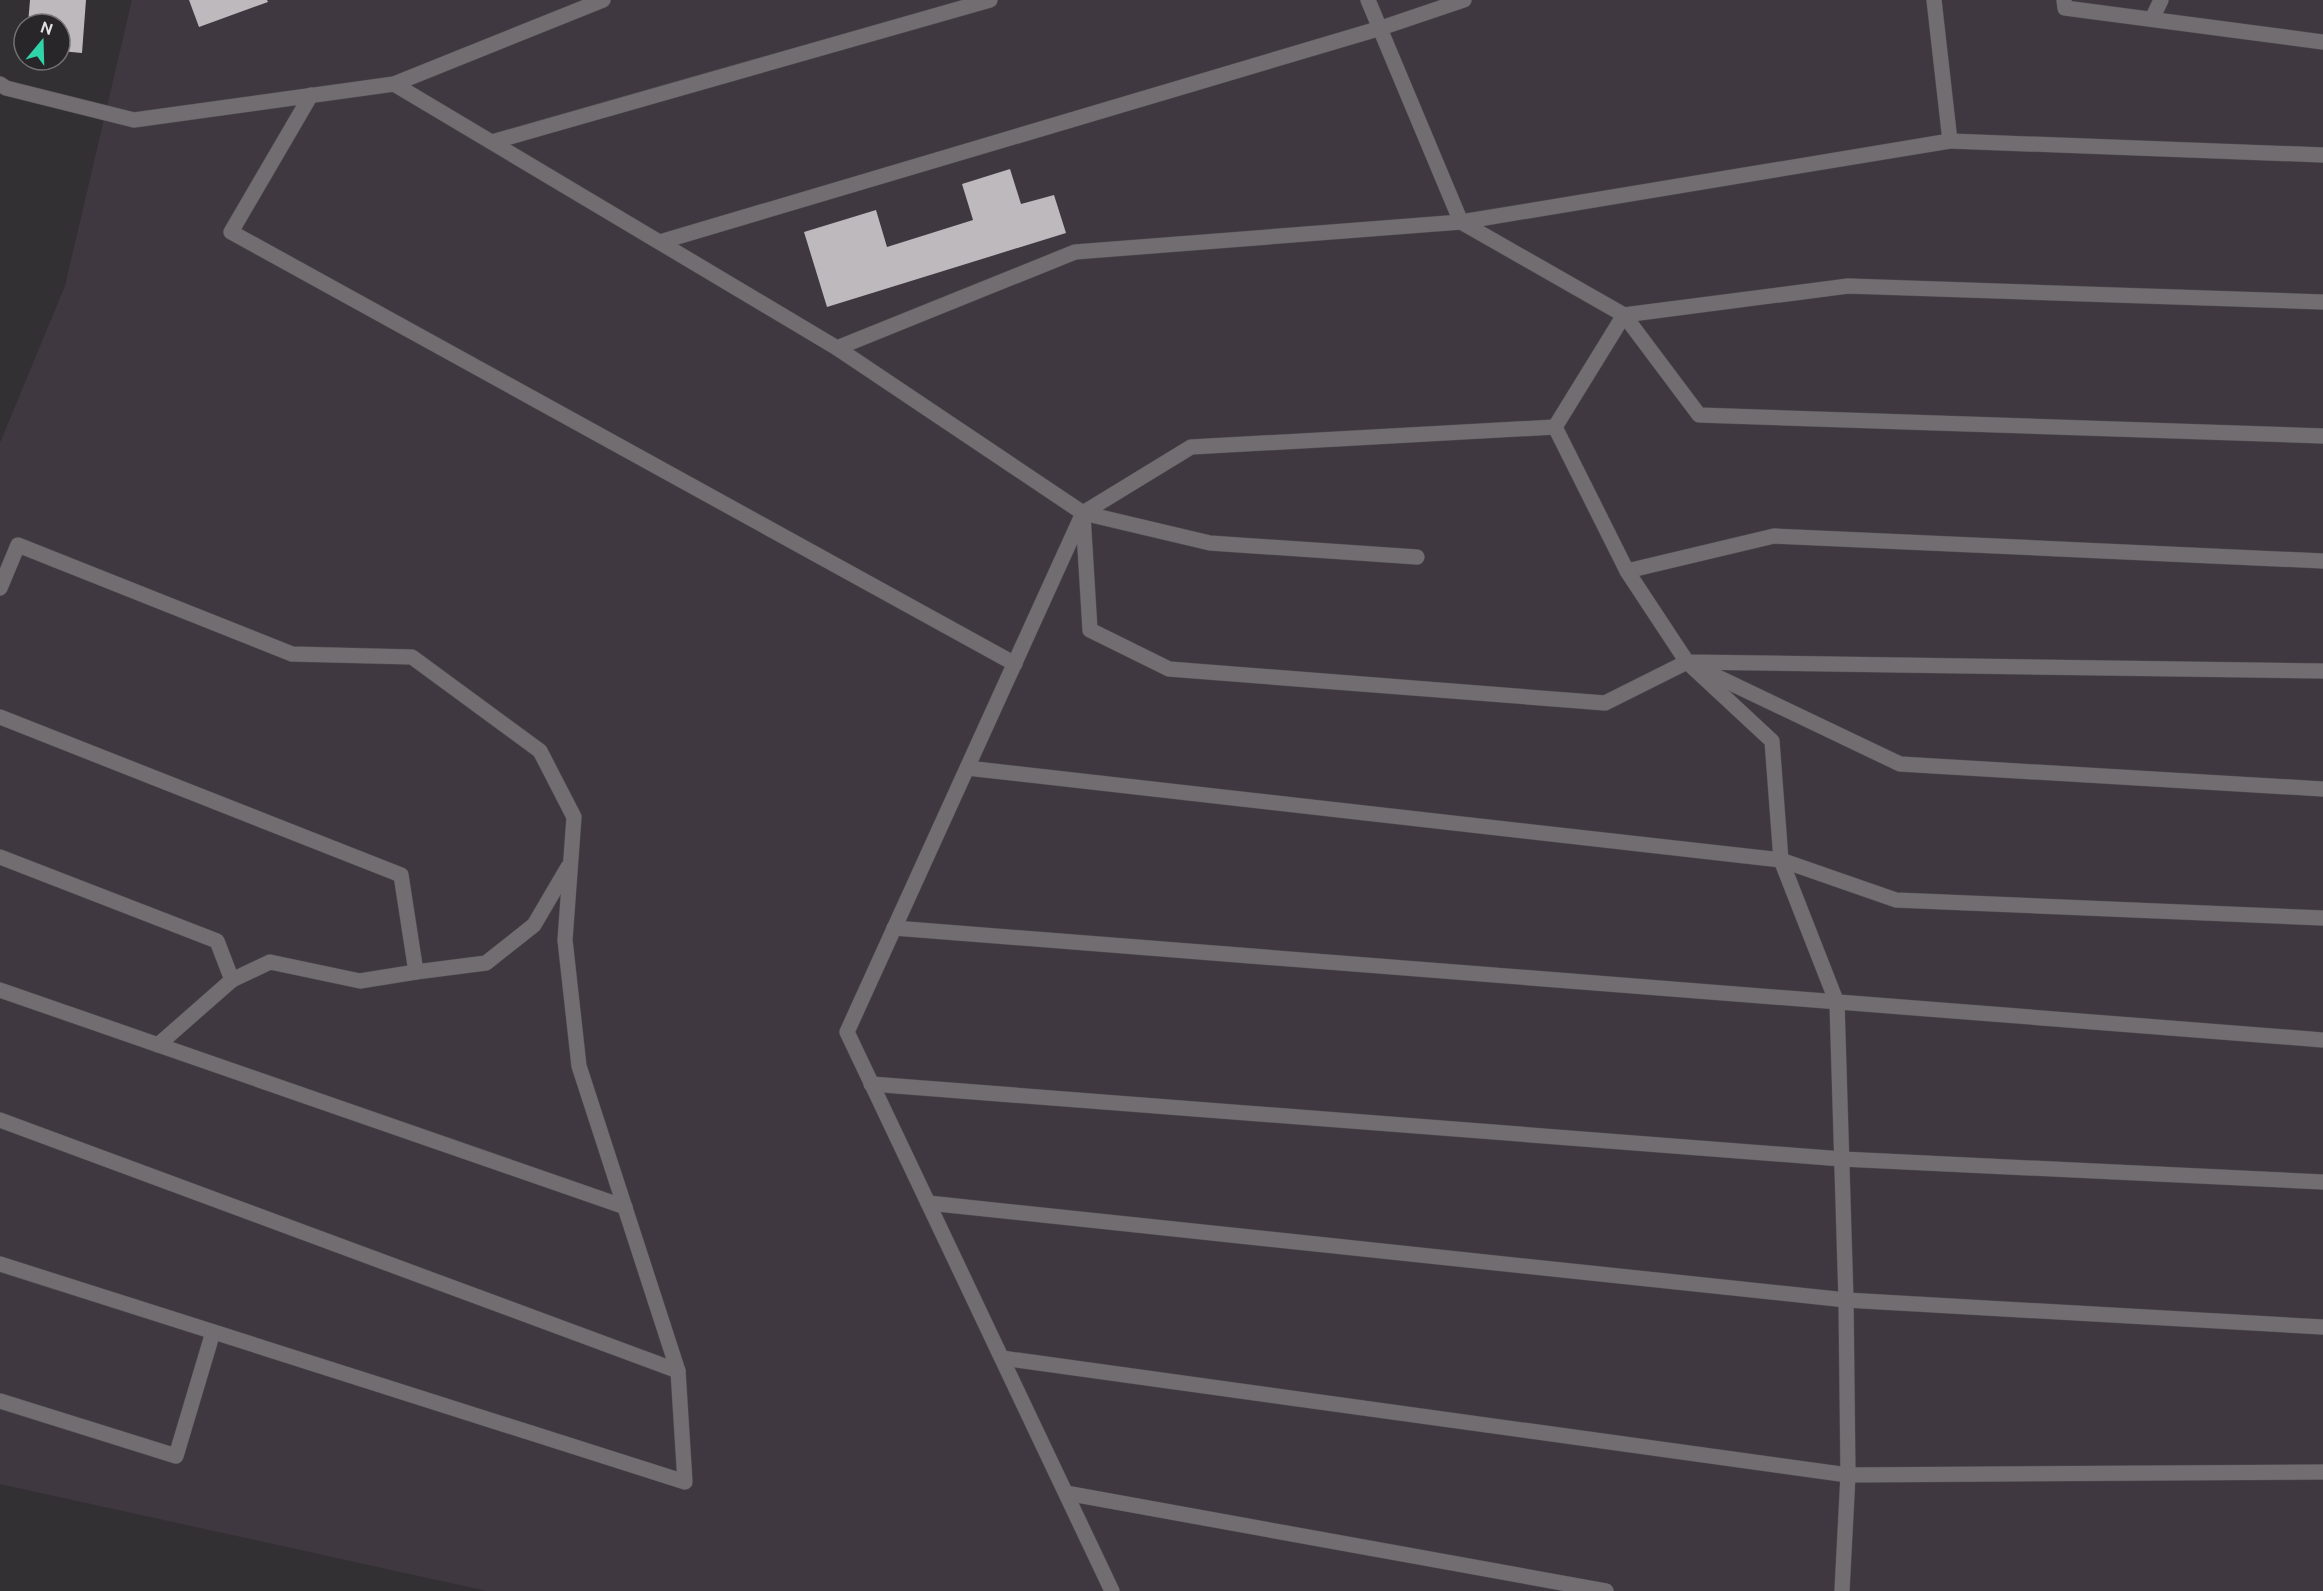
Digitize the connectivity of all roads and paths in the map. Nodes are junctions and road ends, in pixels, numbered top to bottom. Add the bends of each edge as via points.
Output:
1 (603, 0) edge
2 (990, 0) edge
3 (1368, 0) edge
4 (1464, 0) edge
5 (1934, 0) edge
6 (2064, 0) edge
7 (2161, 0) edge
8 (2152, 20) junction
9 (1381, 28) junction
10 (2323, 42) edge
11 (0, 84) edge
12 (394, 84) junction
13 (311, 95) junction
14 (1950, 141) junction
15 (492, 142) junction
16 (2323, 155) edge
17 (1461, 222) junction
18 (660, 242) junction
19 (2323, 302) edge
20 (1624, 315) junction
21 (837, 348) junction
22 (1555, 427) junction
23 (2323, 436) edge
24 (1083, 513) junction
25 (1417, 558) dead end
26 (2323, 561) edge
27 (1626, 570) junction
28 (0, 588) edge
29 (1688, 663) junction
30 (1015, 664) junction
31 (2323, 671) edge
32 (0, 717) edge
33 (967, 768) junction
34 (2323, 789) edge
35 (0, 857) edge
36 (1781, 860) junction
37 (571, 861) junction
38 (2323, 918) edge
39 (894, 928) junction
40 (416, 972) junction
41 (232, 980) junction
42 (0, 990) edge
43 (1837, 1003) junction
44 (2323, 1040) edge
45 (158, 1045) junction
46 (871, 1084) junction
47 (0, 1120) edge
48 (1842, 1159) junction
49 (2323, 1182) edge
50 (928, 1203) junction
51 (625, 1207) junction
52 (0, 1264) edge
53 (1846, 1300) junction
54 (2323, 1327) edge
55 (213, 1332) junction
56 (1002, 1358) junction
57 (678, 1371) junction
58 (0, 1401) edge
59 (2323, 1472) edge
60 (1848, 1475) junction
61 (1065, 1493) junction
62 (1112, 1591) edge
63 (1606, 1591) edge
64 (1842, 1591) edge

1 - 12 lane
2 - 15 lane
3 - 9 lane
4 - 9 lane
5 - 14 lane
6 - 8 lane via 2065,8
7 - 8 lane
8 - 10 lane
9 - 17 lane
9 - 18 lane
11 - 13 lane via 134,120
12 - 13 lane
12 - 15 lane
13 - 30 lane via 231,232
14 - 16 lane
14 - 17 lane
15 - 18 lane
17 - 20 lane
17 - 21 lane via 1075,252
18 - 21 lane
19 - 20 lane via 1848,286
20 - 22 lane
20 - 23 lane via 1699,415
21 - 24 lane
22 - 24 lane via 1191,447
22 - 27 lane
24 - 25 lane via 1210,543
24 - 29 lane via 1090,630 1169,669 1605,703
24 - 30 lane
26 - 27 lane via 1774,536
27 - 29 lane
28 - 37 lane via 18,545 292,654 412,657 540,751 574,817
29 - 31 lane
29 - 34 lane via 1900,764
29 - 36 lane via 1772,741
30 - 33 lane
32 - 40 lane via 402,875
33 - 36 lane
33 - 39 lane
35 - 41 lane via 217,941
36 - 38 lane via 1896,900
36 - 43 lane
37 - 40 lane via 534,925 486,963
37 - 51 lane via 565,940 579,1066
39 - 43 lane
39 - 46 lane via 847,1032
40 - 41 lane via 360,981 270,962
41 - 45 lane
42 - 45 lane
43 - 44 lane
43 - 48 lane
45 - 51 lane
46 - 48 lane
46 - 50 lane
47 - 57 lane
48 - 49 lane
48 - 53 lane
50 - 53 lane
50 - 56 lane
51 - 57 lane
52 - 55 lane
53 - 54 lane
53 - 60 lane
55 - 57 lane via 685,1482
55 - 58 lane via 176,1456
56 - 60 lane
56 - 61 lane
59 - 60 lane
60 - 64 lane
61 - 62 lane
61 - 63 lane

